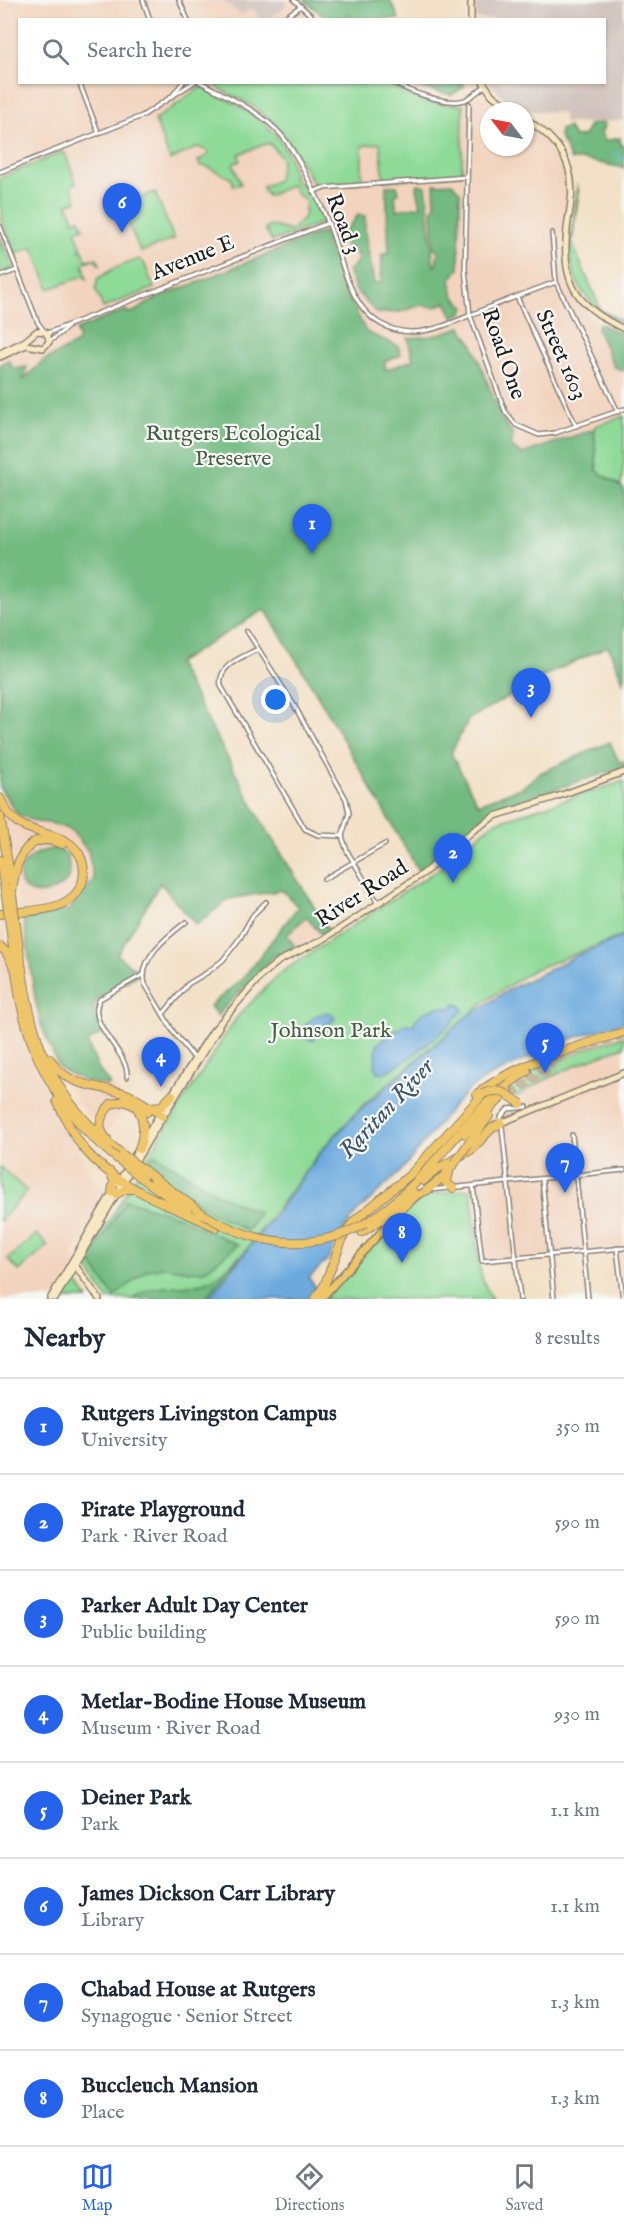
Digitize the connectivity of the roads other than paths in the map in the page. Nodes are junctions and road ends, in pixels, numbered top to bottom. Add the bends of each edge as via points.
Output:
1 (143, 0) edge
2 (179, 0) edge
3 (294, 0) edge
4 (471, 0) edge
5 (301, 6) junction
6 (149, 18) edge
7 (187, 18) edge
8 (284, 18) edge
9 (314, 18) edge
10 (471, 18) edge
11 (80, 84) edge
12 (181, 84) edge
13 (191, 84) edge
14 (204, 84) edge
15 (396, 84) edge
16 (484, 84) edge
17 (167, 101) junction
18 (500, 102) edge
19 (469, 104) dead end
20 (534, 124) edge
21 (99, 134) junction
22 (0, 172) edge
23 (467, 177) junction
24 (313, 192) junction
25 (328, 223) junction
26 (0, 226) edge
27 (1, 232) edge
28 (552, 233) dead end
29 (17, 270) junction
30 (0, 276) edge
31 (556, 282) junction
32 (517, 297) junction
33 (470, 315) junction
34 (38, 323) junction
35 (72, 325) junction
36 (624, 329) edge
37 (46, 333) junction
38 (34, 334) junction
39 (49, 342) junction
40 (35, 347) junction
41 (0, 353) edge
42 (0, 357) edge
43 (624, 409) edge
44 (618, 412) junction
45 (576, 426) junction
46 (247, 631) dead end
47 (258, 649) junction
48 (624, 772) edge
49 (0, 798) edge
50 (0, 816) edge
51 (342, 836) junction
52 (385, 844) dead end
53 (0, 860) edge
54 (354, 862) junction
55 (324, 879) dead end
56 (10, 894) junction
57 (266, 902) dead end
58 (378, 904) junction
59 (0, 912) edge
60 (186, 922) dead end
61 (13, 925) junction
62 (0, 946) edge
63 (17, 974) junction
64 (144, 974) junction
65 (163, 1014) junction
66 (226, 1015) junction
67 (32, 1024) junction
68 (624, 1032) edge
69 (560, 1053) junction
70 (195, 1059) junction
71 (624, 1073) edge
72 (127, 1077) dead end
73 (53, 1083) junction
74 (172, 1095) junction
75 (134, 1104) junction
76 (545, 1105) junction
77 (524, 1106) junction
78 (148, 1107) junction
79 (66, 1112) junction
80 (467, 1112) junction
81 (160, 1117) junction
82 (501, 1122) junction
83 (572, 1135) dead end
84 (139, 1149) junction
85 (123, 1155) junction
86 (452, 1167) junction
87 (624, 1170) edge
88 (109, 1171) junction
89 (411, 1174) junction
90 (576, 1175) junction
91 (542, 1179) junction
92 (122, 1180) junction
93 (423, 1181) junction
94 (507, 1183) junction
95 (473, 1186) junction
96 (453, 1188) junction
97 (137, 1190) junction
98 (426, 1191) junction
99 (115, 1193) junction
100 (389, 1206) junction
101 (199, 1216) junction
102 (617, 1248) junction
103 (624, 1248) edge
104 (583, 1252) junction
105 (549, 1255) junction
106 (515, 1258) junction
107 (74, 1264) junction
108 (50, 1299) edge
109 (55, 1299) edge
110 (99, 1299) edge
111 (315, 1299) edge
112 (321, 1299) edge
113 (520, 1299) edge
114 (554, 1299) edge
115 (588, 1299) edge
116 (623, 1299) edge

1 - 6 street
2 - 7 street
3 - 5 street
4 - 10 street
5 - 8 street
5 - 9 street
11 - 21 street
12 - 17 street
13 - 17 street
14 - 24 street, Road 3 via 256,112 270,124 287,143
15 - 16 street via 422,96 459,101
16 - 18 street
17 - 21 street
19 - 23 street, Road One
20 - 36 street via 556,143 570,170 572,191 565,252 572,283 592,311
21 - 22 street
23 - 24 street via 322,188
23 - 33 street, Road One via 465,269
24 - 25 street, Road 3
25 - 33 street, Road 3 via 353,294 378,322 398,330 422,331
25 - 35 street, Avenue E
26 - 27 street
27 - 29 street
28 - 31 street
29 - 30 street
29 - 34 street
31 - 32 street, Road 3
31 - 44 street
32 - 33 street, Road 3
32 - 45 street, Street 1603
33 - 45 street, Road One via 501,403 516,425 539,435
34 - 37 street
34 - 38 street
35 - 37 street, Avenue E
35 - 39 street, Avenue E
37 - 38 street, Avenue E
37 - 39 street
38 - 40 street
38 - 41 street, Avenue E
39 - 40 street, Avenue E via 43,348
40 - 42 street, Avenue E via 22,346
43 - 44 street, Road One
44 - 45 street, Road One
46 - 47 street
47 - 51 street via 346,799 349,813
47 - 51 street via 226,667 220,676 221,686 305,829 318,835
48 - 58 street, River Road via 495,816
49 - 59 highway via 20,824 70,843 80,855 84,873 78,891 61,905
50 - 56 highway
51 - 54 street
52 - 54 street
53 - 56 highway
54 - 55 street
54 - 58 street
56 - 59 highway via 19,859 34,843 59,842 76,858 78,881 65,898
56 - 61 highway, bridge
57 - 65 street via 223,960 188,984
58 - 66 street, River Road via 270,968
60 - 64 street via 157,948
61 - 63 highway
61 - 67 highway
62 - 63 highway
63 - 73 highway via 26,1025
64 - 65 street via 145,984
64 - 72 street via 100,999 95,1011 126,1067
65 - 70 street
66 - 70 street, River Road
66 - 81 street, River Road
67 - 73 highway
67 - 78 highway via 54,1066 68,1078 122,1093
68 - 69 highway
69 - 89 highway via 478,1093
69 - 100 highway via 495,1096
70 - 74 street, River Road
71 - 76 street
73 - 79 highway
73 - 85 highway via 98,1136
74 - 78 highway via 162,1106
74 - 81 street, River Road
75 - 81 highway
75 - 84 highway via 144,1127
75 - 85 highway via 118,1101 102,1114 100,1127 104,1136
76 - 77 street
76 - 82 street
77 - 80 highway, bridge via 509,1095 492,1091 483,1094
77 - 82 street via 506,1110
78 - 81 highway
79 - 88 highway via 84,1149
79 - 101 highway, bridge via 142,1178
80 - 89 highway
80 - 100 highway
81 - 84 street, River Road
81 - 92 street, River Road
82 - 93 highway via 471,1150
82 - 94 street
83 - 90 street
84 - 92 street, River Road
85 - 101 highway, bridge
86 - 93 highway, bridge via 510,1092 486,1112
86 - 96 highway via 446,1183
86 - 98 highway
87 - 90 street
88 - 92 highway
88 - 99 highway
89 - 111 highway via 354,1221
90 - 91 street
90 - 104 street
91 - 94 street
91 - 105 street
92 - 97 highway
92 - 99 street, River Road
93 - 101 highway, bridge via 390,1214 362,1232 325,1244 258,1244
94 - 95 street
94 - 106 street
95 - 96 street
95 - 106 street via 482,1261
96 - 98 street
97 - 99 highway
97 - 101 highway
98 - 112 main road via 398,1213
99 - 107 street, River Road
100 - 101 highway, bridge via 366,1223 329,1238 292,1243 249,1237
102 - 103 street
102 - 104 street
102 - 116 street
104 - 105 street
104 - 115 street
105 - 106 street
105 - 114 street
106 - 113 street
107 - 108 street, River Road
107 - 109 street, River Road
107 - 110 street

